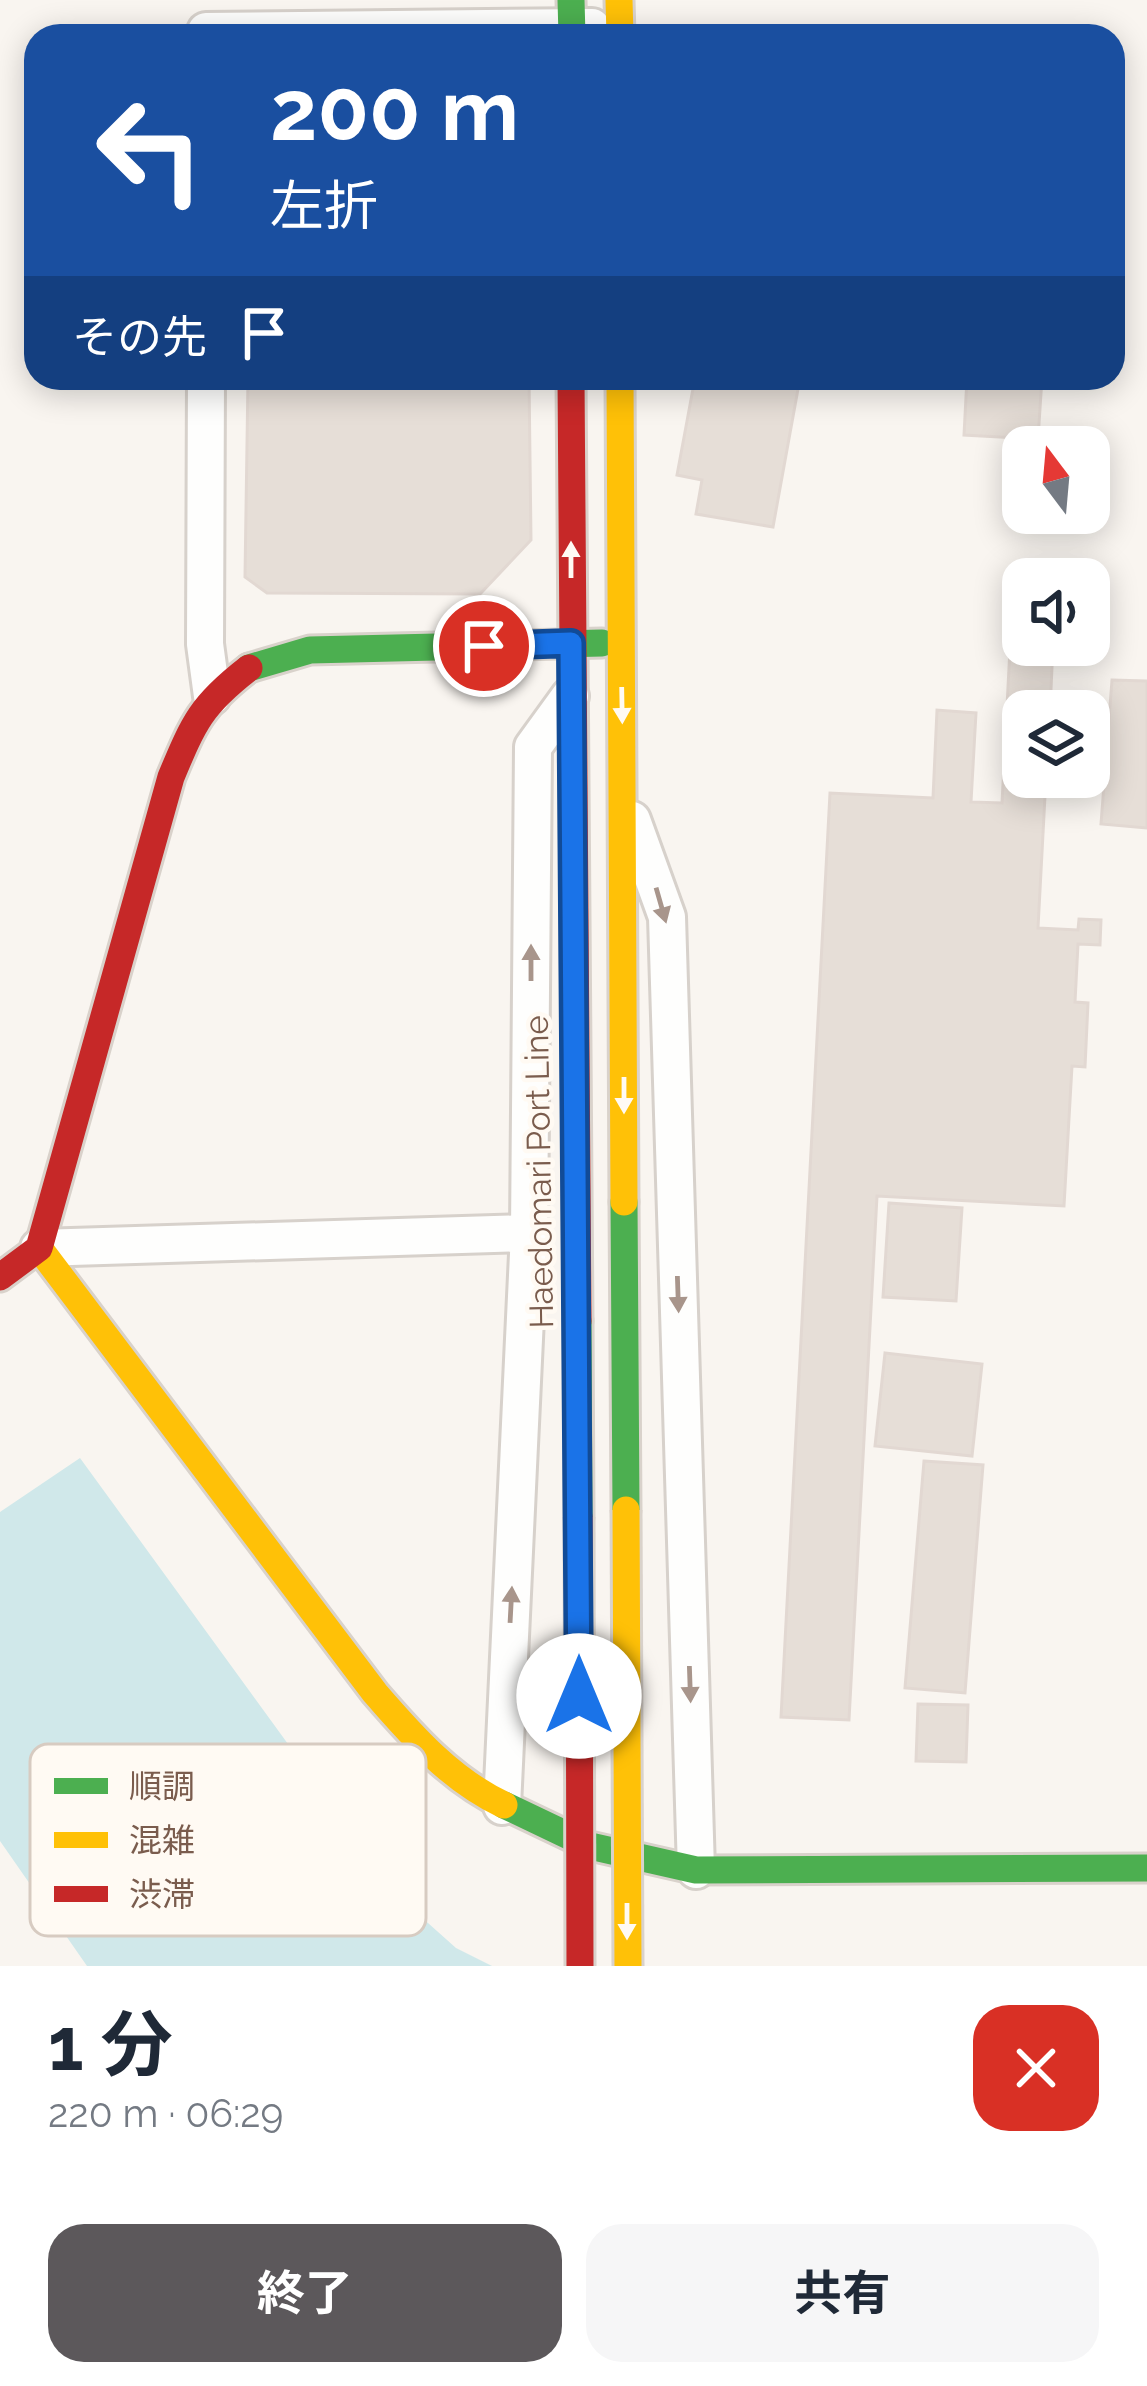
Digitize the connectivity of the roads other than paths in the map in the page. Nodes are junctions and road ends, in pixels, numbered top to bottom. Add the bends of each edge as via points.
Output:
1 (572, 21) edge
2 (619, 21) edge
3 (206, 22) edge
4 (206, 390) edge
5 (571, 390) edge
6 (620, 390) edge
7 (571, 643) junction
8 (621, 643) junction
9 (212, 696) junction
10 (570, 696) junction
11 (623, 794) junction
12 (529, 1234) junction
13 (39, 1248) junction
14 (0, 1277) edge
15 (419, 1744) edge
16 (426, 1750) edge
17 (502, 1806) junction
18 (1147, 1868) edge
19 (696, 1870) junction
20 (580, 1966) edge
21 (628, 1966) edge

1 - 2 street
1 - 3 street
4 - 9 street
7 -> 5 main road, Haedomari Port Line
6 - 8 main road
7 - 8 main road
7 - 9 main road via 310,650 256,663
7 - 10 main road, Haedomari Port Line
8 -> 11 main road
9 - 13 main road via 171,777
12 -> 10 street via 533,747
10 - 20 main road, Haedomari Port Line, bridge
11 -> 19 street via 667,917
11 -> 21 main road, bridge
12 - 13 street
17 -> 12 street
13 - 14 main road
13 - 15 main road
16 - 17 main road
17 - 19 main road via 590,1846
18 - 19 main road

